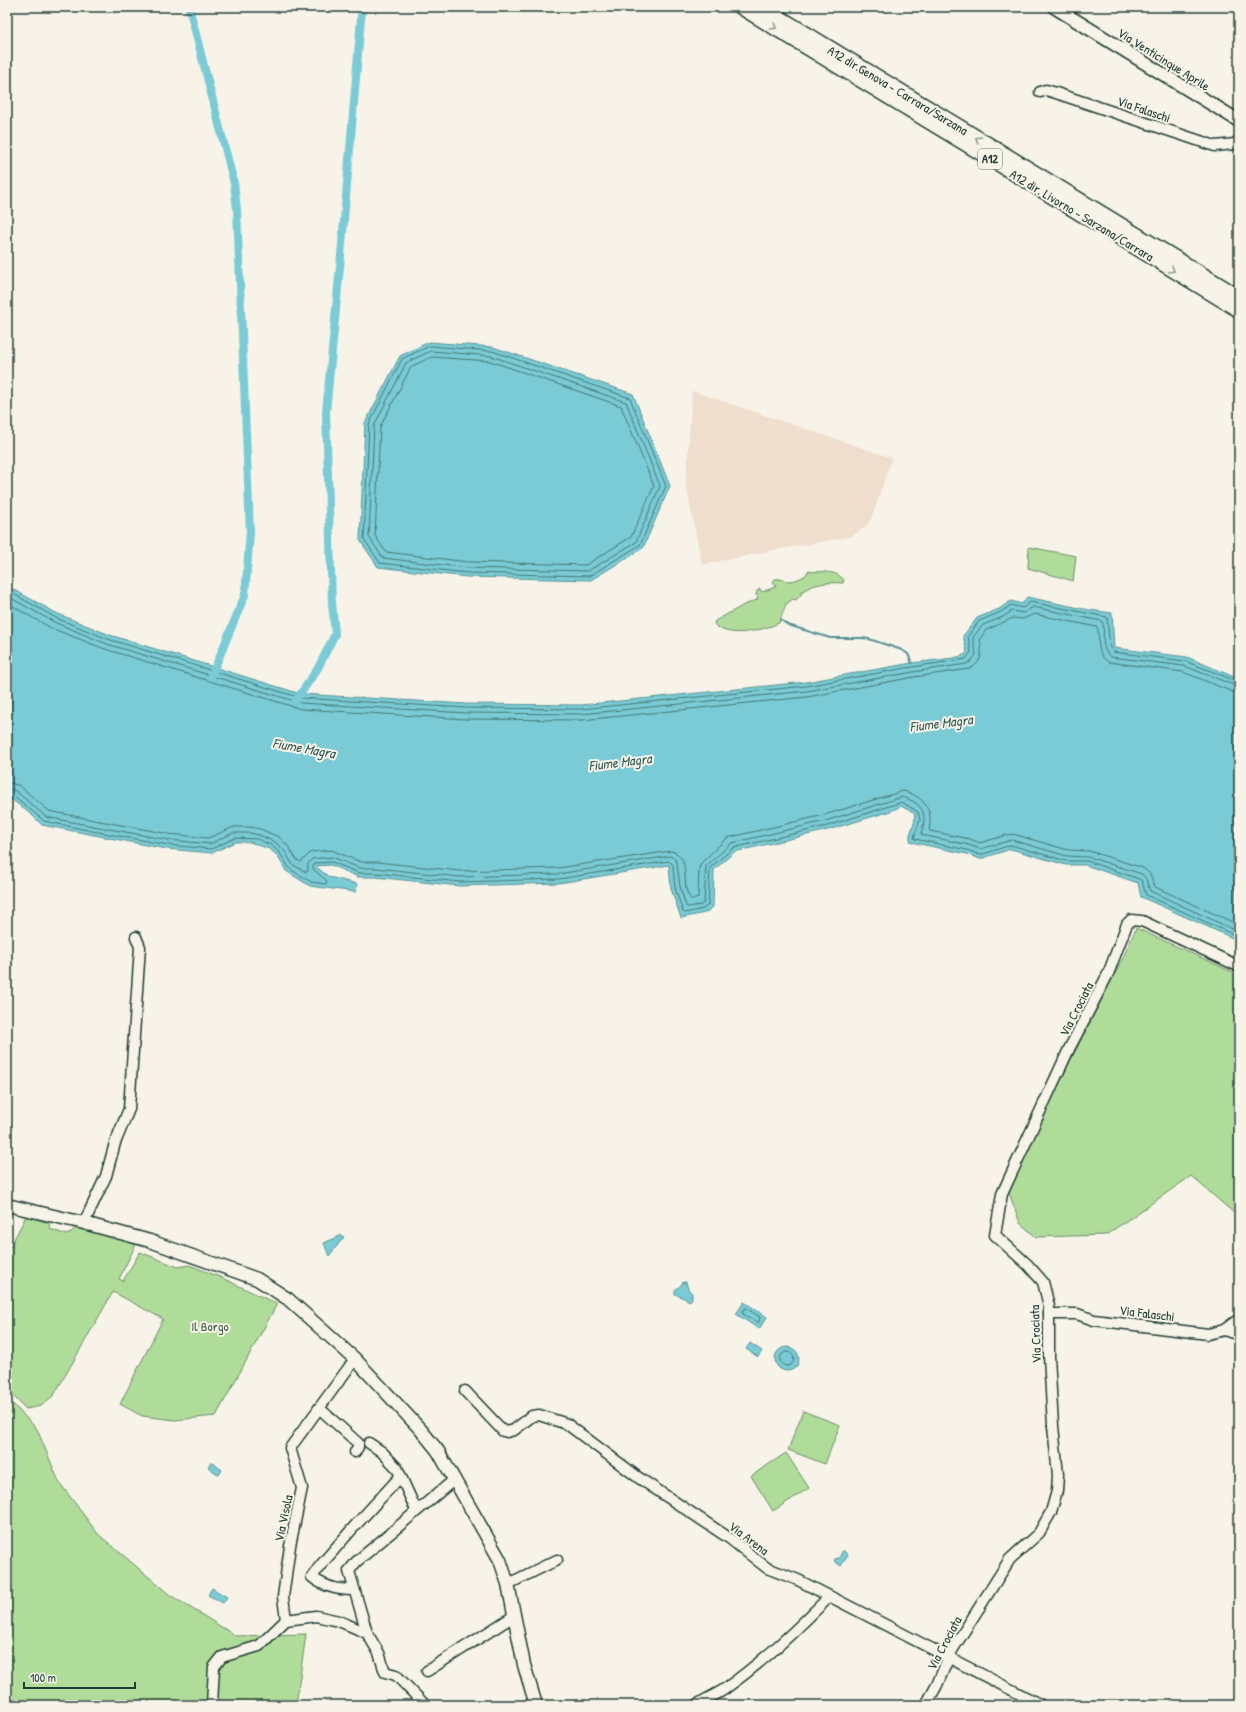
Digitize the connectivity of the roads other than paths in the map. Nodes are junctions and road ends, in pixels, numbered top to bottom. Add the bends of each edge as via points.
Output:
1 (741, 7) edge
2 (762, 7) edge
3 (1054, 7) edge
4 (1040, 92) dead end
5 (1239, 121) edge
6 (1239, 140) edge
7 (1239, 298) edge
8 (1239, 310) edge
9 (136, 937) dead end
10 (1236, 965) dead end
11 (7, 1205) edge
12 (84, 1223) junction
13 (1049, 1314) junction
14 (1239, 1319) edge
15 (1224, 1330) junction
16 (1239, 1336) edge
17 (354, 1359) junction
18 (465, 1391) dead end
19 (319, 1408) junction
20 (369, 1443) dead end
21 (355, 1452) dead end
22 (400, 1477) junction
23 (455, 1479) junction
24 (416, 1510) junction
25 (557, 1560) dead end
26 (508, 1584) junction
27 (353, 1590) junction
28 (829, 1597) junction
29 (514, 1616) junction
30 (286, 1620) junction
31 (366, 1633) junction
32 (948, 1659) junction
33 (427, 1671) dead end
34 (212, 1705) edge
35 (425, 1705) edge
36 (536, 1705) edge
37 (697, 1705) edge
38 (926, 1705) edge
39 (1041, 1705) edge

1 -> 8 highway, A12 dir. Livorno - Sarzana/Carrara / A12
7 -> 2 highway, A12 dir.Genova - Carrara/Sarzana / A12
3 - 5 main road, Via Venticinque Aprile
4 - 6 street, Via Falaschi via 1046,90 1215,146 1235,144
9 - 12 street via 140,947 129,1109 106,1176
10 - 13 street, Via Crociata via 1142,921 1131,920 1127,924 1108,974 1002,1194 995,1235 1043,1282
11 - 12 main road
12 - 17 main road via 150,1241 258,1279 288,1299
13 - 15 street, Via Falaschi via 1077,1314 1094,1320 1208,1334
13 - 32 street, Via Crociata via 1049,1356 1058,1475 1051,1512 1039,1533 1010,1559
14 - 15 street, Via Falaschi
15 - 16 street
17 - 19 street, Via Visola
17 - 23 main road via 430,1440
18 - 28 street, Via Arena via 503,1431 514,1430 532,1416 539,1415 567,1424 639,1478 729,1538 767,1568 798,1580
19 - 21 street via 358,1443
19 - 30 street, Via Visola via 290,1448 302,1488 290,1546 284,1597
20 - 22 street via 397,1468
22 - 24 street
22 - 27 street via 312,1577 320,1583 340,1590
23 - 24 street
23 - 26 main road via 500,1560
24 - 27 street via 356,1562 349,1571
25 - 26 street
26 - 29 main road
27 - 31 street
28 - 32 street, Via Arena
28 - 37 street via 768,1654 725,1689
29 - 33 street
29 - 36 main road via 524,1665
30 - 31 street via 316,1616 338,1621
30 - 34 street via 259,1646 222,1657 214,1667
31 - 35 street via 379,1653 385,1672 396,1675
32 - 38 street, Via Crociata
32 - 39 street, Via Arena

